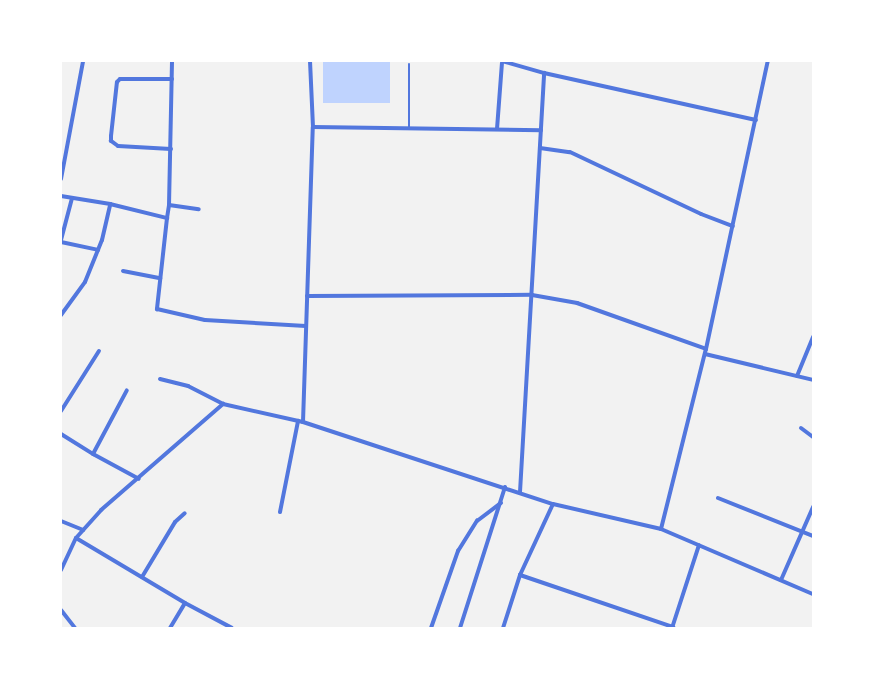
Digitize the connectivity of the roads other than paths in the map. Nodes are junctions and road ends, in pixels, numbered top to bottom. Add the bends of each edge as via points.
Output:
1 (83, 61) edge
2 (172, 61) edge
3 (310, 61) edge
4 (768, 61) edge
5 (502, 62) edge
6 (410, 64) dead end
7 (544, 73) junction
8 (172, 79) junction
9 (756, 120) junction
10 (313, 127) junction
11 (409, 128) junction
12 (497, 129) junction
13 (541, 130) junction
14 (540, 148) junction
15 (171, 150) junction
16 (61, 180) edge
17 (61, 196) edge
18 (72, 198) junction
19 (110, 204) junction
20 (169, 205) junction
21 (199, 209) dead end
22 (167, 218) junction
23 (733, 226) junction
24 (61, 241) edge
25 (98, 250) junction
26 (122, 271) dead end
27 (160, 278) junction
28 (532, 295) junction
29 (307, 296) junction
30 (61, 315) edge
31 (306, 326) junction
32 (813, 336) edge
33 (99, 351) dead end
34 (706, 351) junction
35 (797, 376) junction
36 (160, 379) dead end
37 (813, 380) edge
38 (127, 390) dead end
39 (224, 404) junction
40 (61, 411) edge
41 (301, 421) junction
42 (801, 428) dead end
43 (61, 434) edge
44 (813, 437) edge
45 (93, 454) junction
46 (139, 479) junction
47 (505, 487) junction
48 (520, 492) junction
49 (718, 498) dead end
50 (501, 503) junction
51 (553, 504) junction
52 (813, 507) edge
53 (185, 512) dead end
54 (280, 512) dead end
55 (61, 521) edge
56 (662, 529) junction
57 (83, 530) junction
58 (802, 532) junction
59 (813, 536) edge
60 (76, 538) junction
61 (699, 545) junction
62 (61, 570) edge
63 (520, 574) junction
64 (142, 577) junction
65 (781, 580) junction
66 (813, 594) edge
67 (185, 603) junction
68 (61, 610) edge
69 (673, 627) edge
70 (76, 628) edge
71 (170, 628) edge
72 (232, 628) edge
73 (431, 628) edge
74 (460, 628) edge
75 (503, 628) edge

1 - 16 street
2 - 8 street
3 - 10 street
4 - 9 street
5 - 7 street
5 - 12 street
6 - 11 lane
7 - 9 street
7 - 13 street
8 - 15 street
8 - 15 street via 120,79 116,82 111,136 111,141 118,146
9 - 23 street
10 - 11 street
10 - 29 street
11 - 12 street
12 - 13 street
13 - 14 street
14 - 23 street via 570,152
14 - 28 street
15 - 20 street
17 - 18 street
18 - 19 street
18 - 24 street
19 - 22 street
19 - 25 street
20 - 21 street
20 - 22 street
22 - 27 street
23 - 34 street
24 - 25 street
25 - 30 street via 86,282
26 - 27 street
27 - 31 street via 156,309 205,320
28 - 29 street
28 - 34 street via 577,304
28 - 48 street
29 - 31 street
31 - 41 street
32 - 35 street
33 - 40 street
34 - 35 street
34 - 56 street
35 - 37 street
36 - 39 street via 188,386
38 - 45 street
39 - 41 street
39 - 46 street
41 - 47 street
41 - 54 street
42 - 44 street
43 - 45 street
45 - 46 street
46 - 57 street via 101,510
47 - 48 street
47 - 50 street
48 - 51 street
49 - 58 street
50 - 73 street via 477,521 458,551
50 - 74 street
51 - 56 street
51 - 63 street
52 - 58 street
53 - 64 street via 175,522
55 - 57 street
56 - 61 street
57 - 60 street
58 - 59 street
58 - 65 street
60 - 62 street
60 - 64 street
61 - 65 street
61 - 69 street
63 - 69 street
63 - 75 street
64 - 67 street
65 - 66 street
67 - 71 street
67 - 72 street
68 - 70 street

